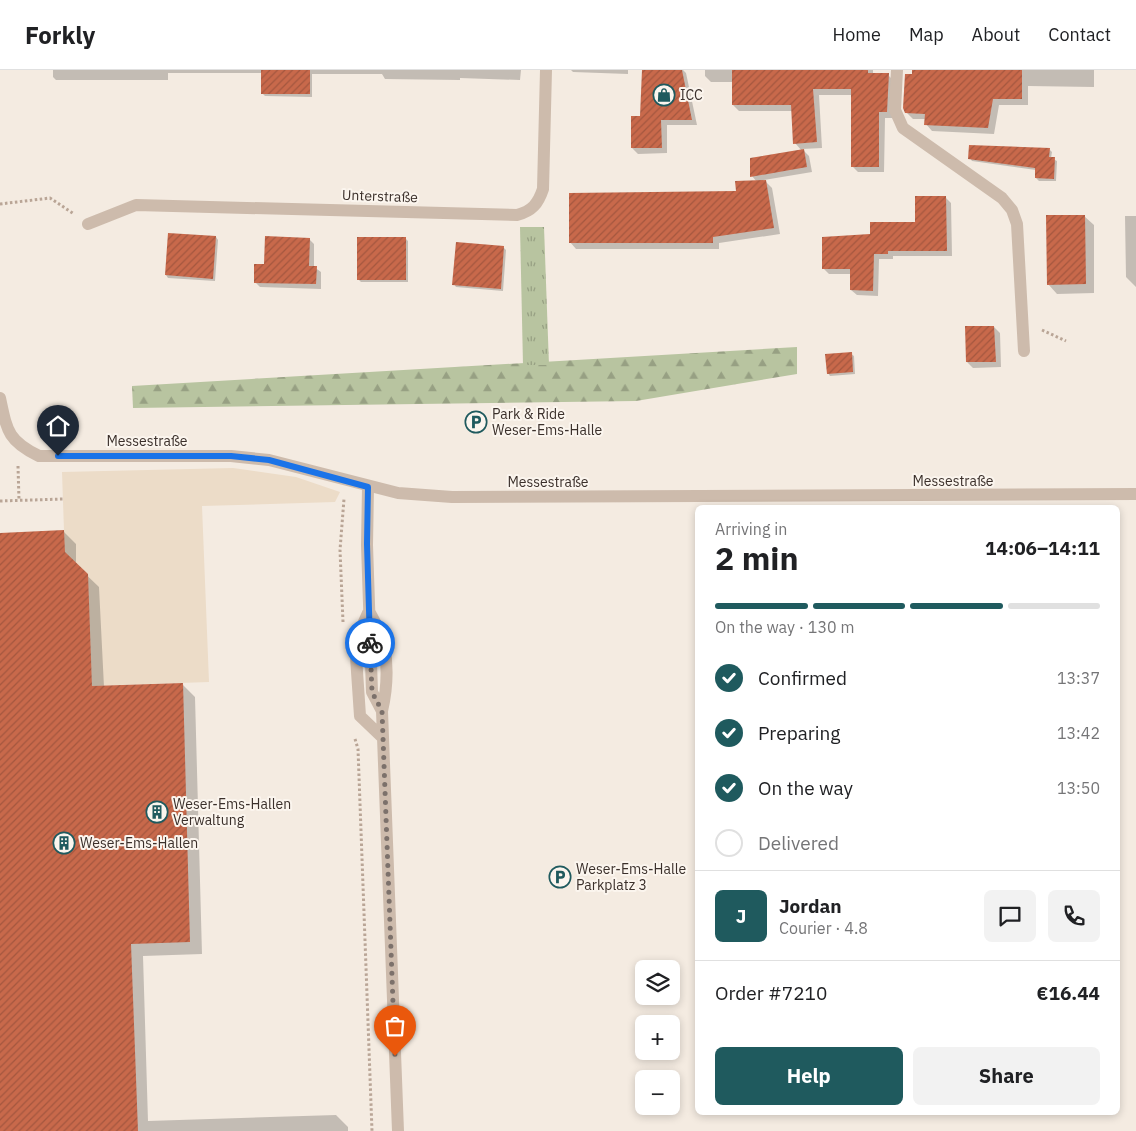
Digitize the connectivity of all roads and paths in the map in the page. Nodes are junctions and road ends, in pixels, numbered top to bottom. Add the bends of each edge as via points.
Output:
1 (546, 70) edge
2 (897, 70) edge
3 (0, 204) edge
4 (88, 224) joint
5 (1024, 322) junction
6 (1066, 341) dead end
7 (1024, 351) dead end
8 (0, 398) edge
9 (18, 446) junction
10 (345, 480) junction
11 (368, 487) junction
12 (1136, 494) edge
13 (63, 499) dead end
14 (19, 500) junction
15 (0, 501) edge
16 (370, 611) junction
17 (343, 627) dead end
18 (382, 711) junction
19 (354, 736) dead end
20 (383, 738) junction
21 (372, 1131) edge
22 (398, 1131) edge

1 - 4 street, Unterstraße via 543,190 535,206 527,212 517,215 136,205
2 - 5 street via 895,110 903,128 1002,198 1012,210 1017,224
3 - 4 path via 50,198
5 - 6 path
5 - 7 street
8 - 9 street via 6,425
9 - 10 street, Messestraße via 39,456 231,456 269,460
9 - 14 path
10 - 11 street, Messestraße
10 - 17 path via 340,550
11 - 12 street, Messestraße via 398,494 462,497
11 - 16 street
13 - 14 path
14 - 15 path
16 - 18 street via 372,692
16 - 18 street via 384,642 386,693
16 - 20 street via 355,642 360,716
18 - 20 street
19 - 21 path via 358,749
20 - 22 street

